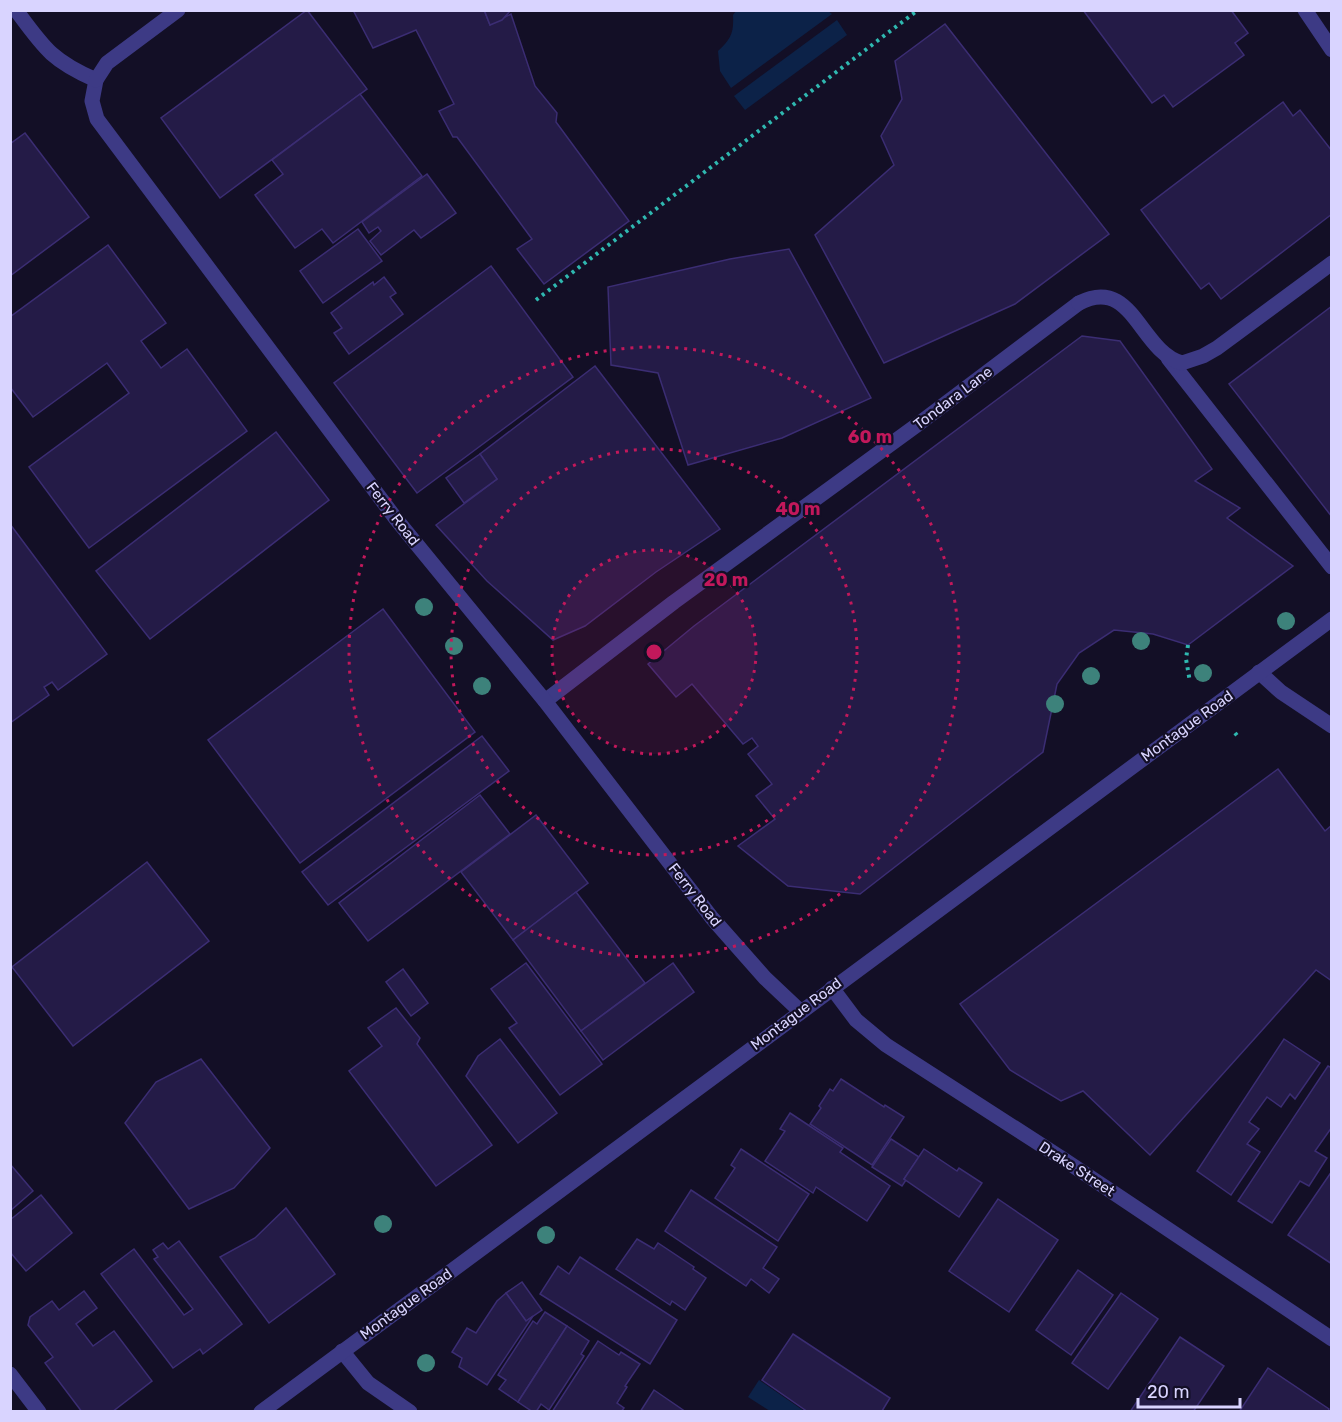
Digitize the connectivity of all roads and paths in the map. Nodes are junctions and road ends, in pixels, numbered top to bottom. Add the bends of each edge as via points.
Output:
1 (16, 10) edge
2 (178, 10) edge
3 (918, 10) edge
4 (1305, 10) edge
5 (1332, 50) edge
6 (96, 80) junction
7 (1332, 262) edge
8 (536, 300) dead end
9 (1168, 358) junction
10 (1332, 567) edge
11 (1332, 619) edge
12 (1188, 645) dead end
13 (1259, 672) junction
14 (1190, 682) dead end
15 (546, 701) junction
16 (1332, 726) edge
17 (1235, 733) dead end
18 (1239, 738) dead end
19 (832, 988) junction
20 (800, 1011) junction
21 (1332, 1339) edge
22 (342, 1352) junction
23 (10, 1374) edge
24 (39, 1412) edge
25 (261, 1412) edge
26 (410, 1412) edge

1 - 6 street via 50,54
2 - 6 street via 107,63
3 - 8 path
4 - 5 street
6 - 15 street, Ferry Road via 92,101 97,119 396,519
7 - 9 street via 1209,353 1182,363
9 - 10 street, Tondara Lane
9 - 15 street, Tondara Lane via 1118,300 1103,296 1079,303
11 - 13 street, Montague Road
12 - 14 path
13 - 16 street via 1286,696
13 - 19 street, Montague Road
15 - 20 street, Ferry Road via 712,918
17 - 18 path
19 - 20 street, Montague Road
19 - 21 street, Drake Street via 856,1020 886,1045
20 - 22 street, Montague Road
22 - 25 street, Montague Road
22 - 26 street via 368,1383
23 - 24 street

